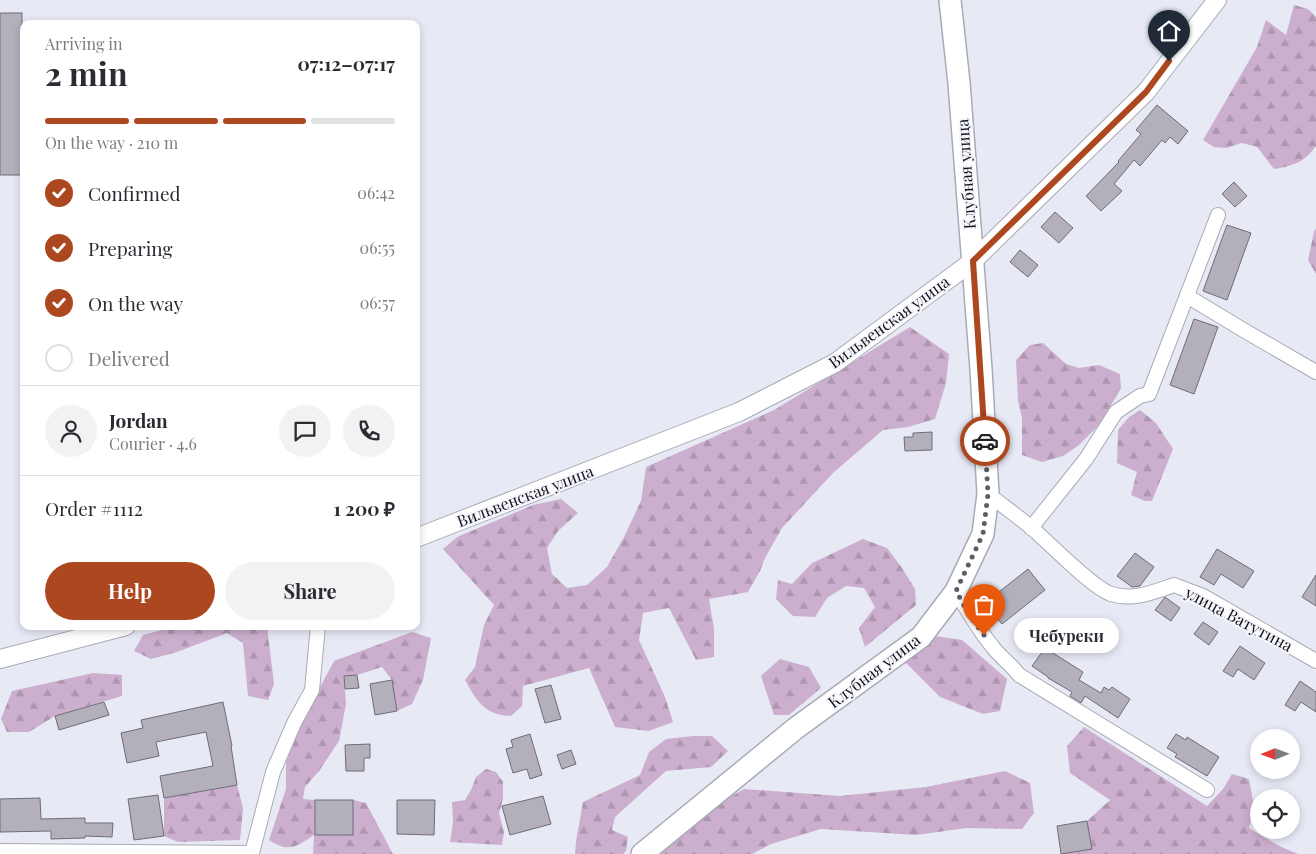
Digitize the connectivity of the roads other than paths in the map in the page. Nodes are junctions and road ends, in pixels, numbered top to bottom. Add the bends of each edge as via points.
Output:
1 (950, 0) edge
2 (1217, 0) edge
3 (1218, 215) dead end
4 (973, 261) junction
5 (1187, 296) junction
6 (1316, 372) edge
7 (988, 494) junction
8 (1031, 528) junction
9 (420, 536) edge
10 (956, 591) junction
11 (111, 630) edge
12 (318, 630) edge
13 (0, 659) edge
14 (1316, 660) edge
15 (1207, 790) dead end
16 (0, 851) edge
17 (128, 853) edge
18 (642, 854) edge

1 - 4 main road, Клубная улица via 960,83
2 - 4 street, Вильвенская улица via 1146,92
3 - 5 street
4 - 7 main road, Клубная улица
4 - 9 street, Вильвенская улица via 835,363 739,412
5 - 6 street
5 - 8 street via 1149,394 1140,396 1116,412 1086,459
7 - 8 street, улица Ватутина
7 - 10 main road, Клубная улица via 983,534
8 - 14 street, улица Ватутина via 1108,594 1136,596 1174,585 1203,596
10 - 15 street via 993,648 1019,675
10 - 18 main road, Клубная улица via 921,638 796,728
11 - 13 street
12 - 17 street via 312,690 274,772 252,854
16 - 17 street

